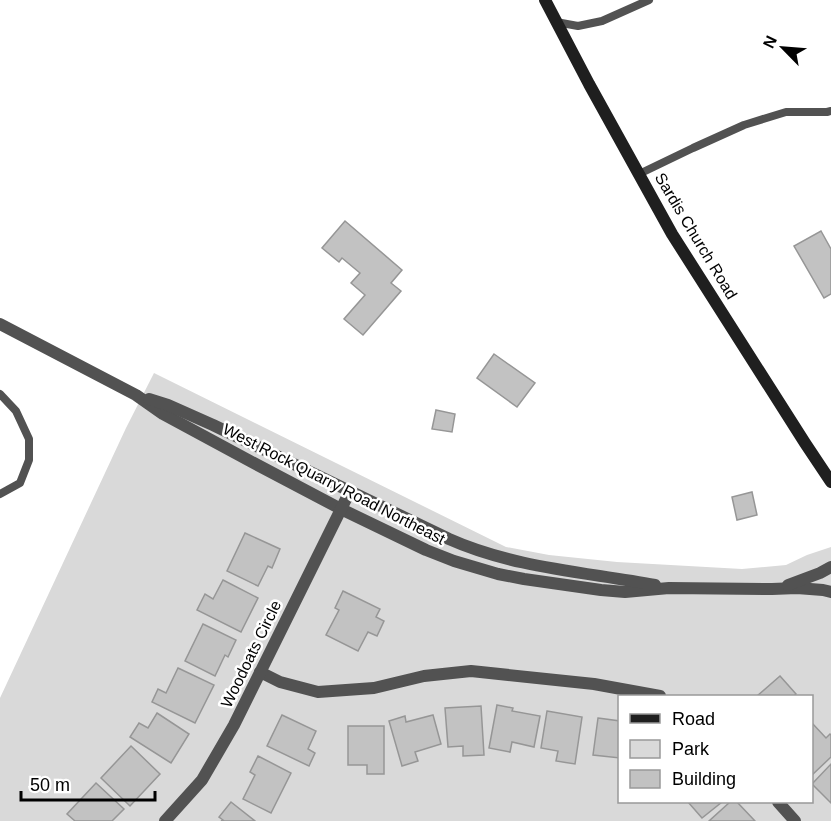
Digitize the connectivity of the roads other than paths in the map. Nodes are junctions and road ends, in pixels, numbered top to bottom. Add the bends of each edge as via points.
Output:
1 (545, 0) edge
2 (649, 0) edge
3 (556, 22) junction
4 (831, 111) edge
5 (639, 174) junction
6 (0, 324) edge
7 (0, 394) edge
8 (136, 395) junction
9 (831, 482) edge
10 (350, 491) junction
11 (0, 494) edge
12 (341, 509) junction
13 (831, 567) edge
14 (669, 588) junction
15 (772, 589) junction
16 (831, 592) edge
17 (260, 672) junction
18 (654, 695) edge
19 (780, 803) edge
20 (165, 821) edge
21 (795, 821) edge

1 - 3 street, Sardis Church Road
2 - 3 lane via 602,21 578,26
3 - 5 street, Sardis Church Road
4 - 5 lane via 786,112 744,125
5 - 9 street, Sardis Church Road via 672,234
6 - 8 street, West Rock Quarry Road Northeast
7 - 11 lane via 16,411 29,439 29,460 20,483
8 - 10 street, West Rock Quarry Road Northeast via 213,425
8 - 12 street, West Rock Quarry Road Northeast via 206,438
10 - 12 street, Woodoats Circle
10 - 14 street, West Rock Quarry Road Northeast via 477,551
12 - 14 street, West Rock Quarry Road Northeast via 426,550 498,574 601,590
12 - 17 street, Woodoats Circle
13 - 15 street, West Rock Quarry Road Northeast
14 - 15 street, West Rock Quarry Road Northeast
15 - 16 street, West Rock Quarry Road Northeast
17 - 18 street via 318,692 374,688 424,676 471,671 594,684
17 - 20 street, Woodoats Circle via 202,780
19 - 21 street

